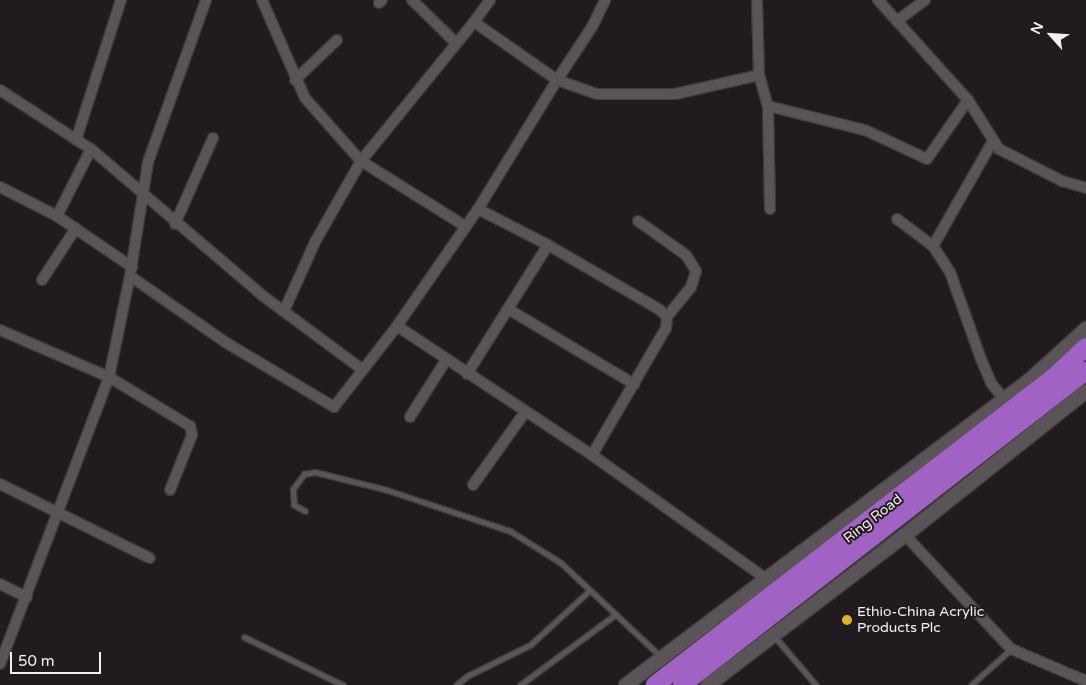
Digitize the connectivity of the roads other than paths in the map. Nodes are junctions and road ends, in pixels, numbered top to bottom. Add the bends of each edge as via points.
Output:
1 (120, 0) edge
2 (262, 0) edge
3 (412, 0) edge
4 (490, 0) edge
5 (605, 0) edge
6 (757, 0) edge
7 (878, 0) edge
8 (925, 0) edge
9 (202, 1) edge
10 (474, 22) junction
11 (897, 22) junction
12 (337, 40) dead end
13 (456, 44) junction
14 (759, 75) junction
15 (295, 80) junction
16 (557, 80) junction
17 (0, 90) edge
18 (968, 100) junction
19 (768, 106) junction
20 (213, 138) dead end
21 (76, 140) junction
22 (993, 141) junction
23 (91, 149) junction
24 (361, 161) junction
25 (0, 186) edge
26 (1086, 188) edge
27 (144, 194) junction
28 (478, 209) junction
29 (770, 209) dead end
30 (57, 216) junction
31 (897, 219) dead end
32 (638, 221) dead end
33 (175, 224) junction
34 (465, 226) junction
35 (76, 228) junction
36 (548, 245) junction
37 (933, 246) junction
38 (131, 272) junction
39 (42, 280) dead end
40 (508, 309) junction
41 (284, 311) junction
42 (667, 317) junction
43 (396, 326) junction
44 (1086, 329) edge
45 (0, 330) edge
46 (1086, 347) edge
47 (446, 360) junction
48 (364, 370) junction
49 (1086, 371) edge
50 (467, 374) junction
51 (109, 377) junction
52 (634, 384) junction
53 (1086, 392) edge
54 (1004, 399) junction
55 (525, 412) junction
56 (410, 417) dead end
57 (592, 456) junction
58 (0, 484) edge
59 (473, 485) dead end
60 (170, 490) dead end
61 (305, 512) dead end
62 (59, 513) junction
63 (905, 535) junction
64 (150, 558) dead end
65 (765, 578) junction
66 (0, 584) edge
67 (590, 590) junction
68 (27, 597) junction
69 (616, 614) junction
70 (773, 636) junction
71 (244, 637) dead end
72 (1011, 649) junction
73 (662, 658) junction
74 (0, 664) edge
75 (1086, 681) edge
76 (343, 685) edge
77 (456, 685) edge
78 (520, 685) edge
79 (626, 685) edge
80 (655, 685) edge
81 (682, 685) edge
82 (708, 685) edge
83 (816, 685) edge
84 (971, 685) edge

1 - 21 street
2 - 15 street
3 - 13 street
4 - 10 street
5 - 16 street via 592,27
6 - 14 street
7 - 11 street
8 - 11 street
9 - 27 street via 148,162
10 - 13 street
10 - 16 street
11 - 18 street
12 - 15 street
13 - 24 street
14 - 16 street via 675,94 597,94
14 - 19 street
15 - 24 street via 305,98
16 - 28 street
17 - 21 street
18 - 19 street via 927,159 865,130
18 - 22 street
19 - 29 street
20 - 33 street
21 - 23 street
22 - 26 street via 1009,156
22 - 37 street
23 - 27 street
23 - 30 street
24 - 34 street
24 - 41 street via 318,234
25 - 30 street
27 - 33 street
27 - 38 street
28 - 34 street
28 - 36 street
30 - 35 street
31 - 37 street
32 - 42 street via 686,255 696,271 690,287
33 - 41 street
34 - 43 street
35 - 38 street
35 - 39 street
36 - 40 street
36 - 42 street
37 - 54 street via 950,272 991,383
38 - 48 street via 225,342 332,407
38 - 51 street
40 - 50 street
40 - 52 street
41 - 48 street
42 - 52 street via 666,328
43 - 47 street
43 - 48 street
44 - 54 street
45 - 51 street
46 - 80 highway, Ring Road via 1046,384
47 - 50 street
47 - 56 street
49 - 81 highway, Ring Road
50 - 55 street
51 - 60 street via 192,430
51 - 62 street
52 - 57 street
53 - 63 street
54 - 65 street
55 - 57 street
55 - 59 street
57 - 65 street
58 - 62 street
61 - 67 lane via 294,505 292,496 304,474 315,472 387,490 510,531 540,547
62 - 64 street
62 - 68 street
63 - 70 street
63 - 72 street
65 - 73 street
66 - 68 street
67 - 69 lane
67 - 77 lane via 530,645 467,676
68 - 74 street
69 - 73 lane
69 - 78 lane
70 - 82 street
70 - 83 lane
71 - 76 lane
72 - 75 street
72 - 84 lane
73 - 79 street

